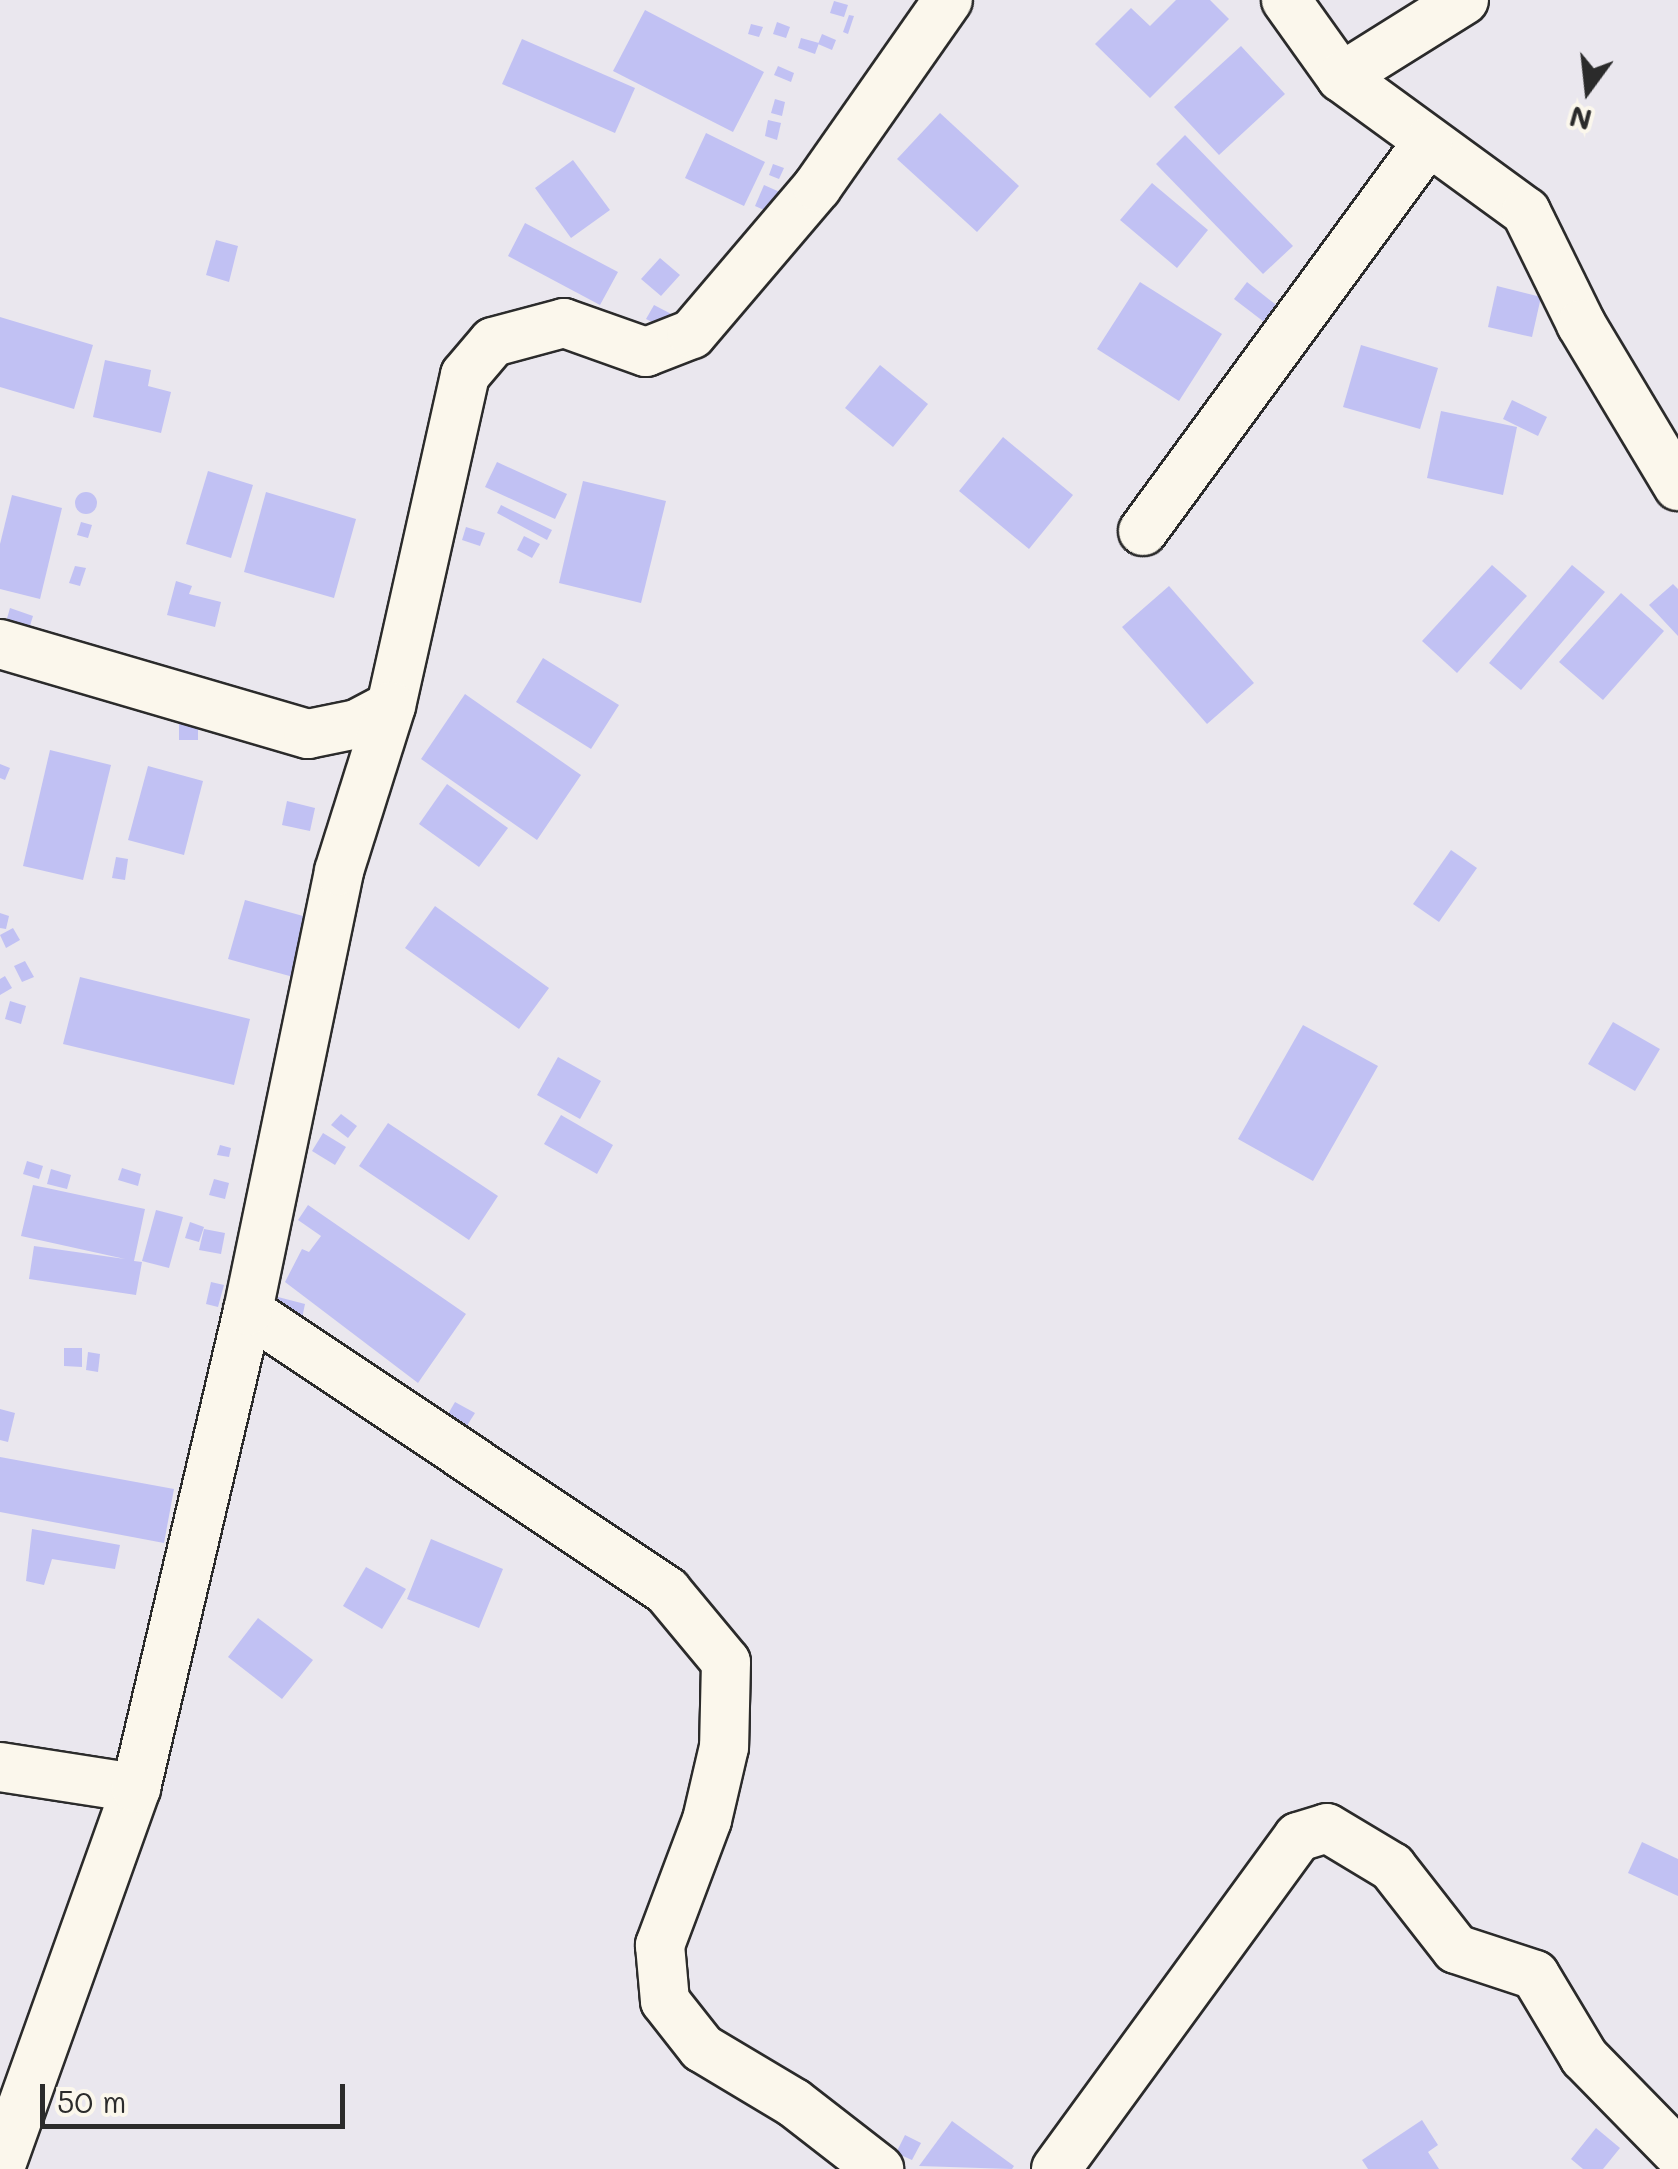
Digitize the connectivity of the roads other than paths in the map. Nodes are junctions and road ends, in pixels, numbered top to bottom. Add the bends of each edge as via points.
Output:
1 (948, 0) edge
2 (1286, 0) edge
3 (1464, 0) edge
4 (1341, 78) junction
5 (1428, 140) junction
6 (1676, 479) edge
7 (1143, 531) dead end
8 (0, 644) edge
9 (391, 706) junction
10 (248, 1310) junction
11 (0, 1767) edge
12 (136, 1788) junction
13 (1678, 2153) edge
14 (0, 2168) edge
15 (879, 2169) edge
16 (1056, 2169) edge

1 - 9 street via 817,187 692,334 646,352 564,323 493,342 466,375
2 - 4 street
3 - 4 street
4 - 5 street
5 - 6 street via 1526,212 1581,324
5 - 7 street
8 - 9 street via 308,734 357,724
9 - 10 street via 339,870
10 - 12 street
10 - 15 street via 667,1590 726,1662 716,1784 660,1945 665,2001 702,2048 794,2103
11 - 12 street
12 - 14 street
13 - 16 street via 1584,2057 1535,1975 1456,1950 1392,1868 1327,1828 1298,1837

